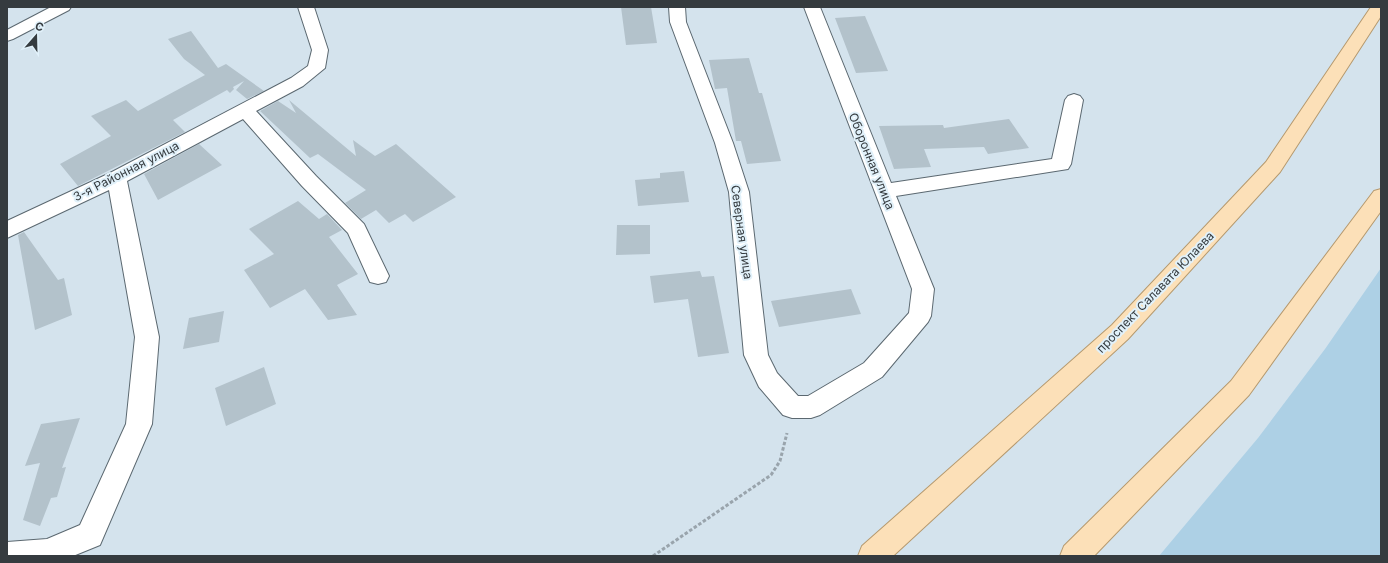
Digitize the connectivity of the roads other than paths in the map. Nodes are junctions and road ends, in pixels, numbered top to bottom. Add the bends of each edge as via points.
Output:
1 (63, 7) edge
2 (306, 7) edge
3 (677, 7) edge
4 (812, 7) edge
5 (1379, 7) edge
6 (7, 36) edge
7 (1074, 100) dead end
8 (244, 109) junction
9 (117, 178) junction
10 (884, 191) junction
11 (1380, 199) edge
12 (7, 230) edge
13 (378, 276) dead end
14 (920, 316) joint
15 (48, 555) edge
16 (8, 556) edge
17 (872, 556) edge
18 (1074, 556) edge

1 - 6 street
2 - 8 street, 3-я Районная улица via 320,50 316,68 297,82
3 - 14 street, Северная улица via 678,22 724,143 739,192 756,355 768,380 792,407 812,407 874,370
4 - 10 street, Оборонная улица
5 - 17 main road, проспект Салавата Юлаева via 1273,167 1120,332
7 - 10 street via 1061,164
8 - 9 street, 3-я Районная улица
8 - 13 street via 309,181 357,229
9 - 12 street, 3-я Районная улица
9 - 15 street via 147,337 139,424 90,535
10 - 14 street, Оборонная улица via 923,289
11 - 18 main road via 1240,388
15 - 16 street

